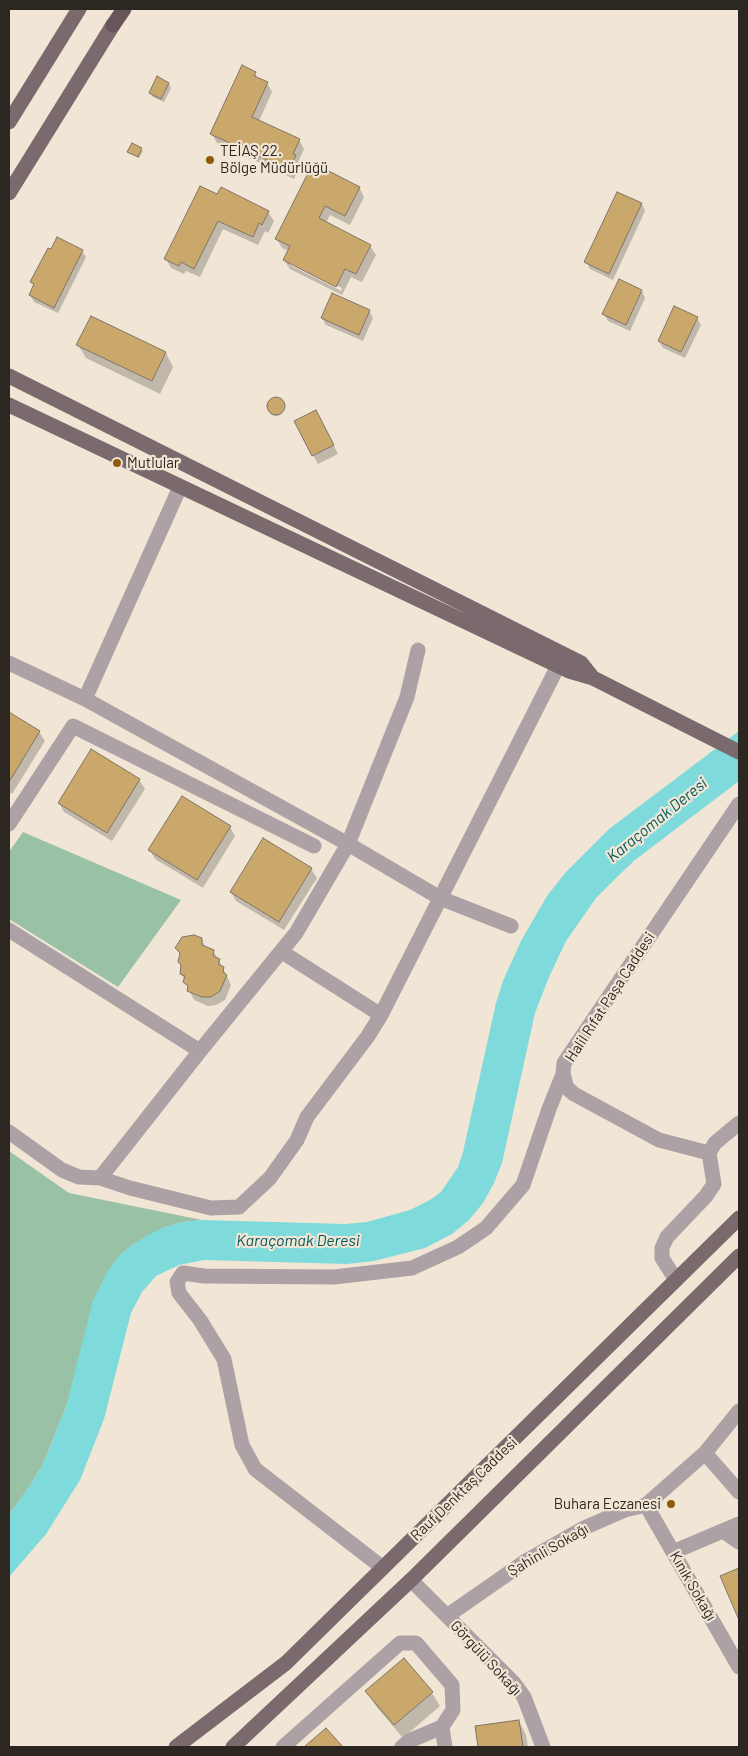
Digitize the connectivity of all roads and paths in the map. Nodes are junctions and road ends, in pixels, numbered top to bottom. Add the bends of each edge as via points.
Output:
1 (79, 9) edge
2 (123, 9) edge
3 (113, 25) joint
4 (9, 122) edge
5 (9, 193) edge
6 (9, 376) edge
7 (9, 405) edge
8 (180, 487) junction
9 (418, 650) dead end
10 (9, 663) edge
11 (558, 666) junction
12 (593, 678) junction
13 (84, 699) junction
14 (739, 752) edge
15 (739, 804) edge
16 (9, 824) edge
17 (348, 844) junction
18 (314, 846) dead end
19 (440, 898) junction
20 (511, 926) dead end
21 (9, 930) edge
22 (282, 952) junction
23 (381, 1015) junction
24 (200, 1051) junction
25 (563, 1074) junction
26 (739, 1123) edge
27 (9, 1132) edge
28 (709, 1153) junction
29 (100, 1178) junction
30 (739, 1218) edge
31 (739, 1256) edge
32 (676, 1280) junction
33 (739, 1411) edge
34 (704, 1453) junction
35 (739, 1492) edge
36 (646, 1505) junction
37 (739, 1524) edge
38 (724, 1531) junction
39 (739, 1542) edge
40 (673, 1552) junction
41 (383, 1568) junction
42 (411, 1580) junction
43 (447, 1616) junction
44 (739, 1667) edge
45 (442, 1727) junction
46 (176, 1747) edge
47 (233, 1747) edge
48 (283, 1747) edge
49 (402, 1747) edge
50 (445, 1747) edge
51 (542, 1747) edge

1 - 4 main road
2 - 3 highway
3 - 5 main road
6 - 12 main road via 581,663
7 - 8 main road
8 - 11 main road
8 - 13 street
9 - 17 street via 407,698
10 - 13 street
11 - 12 main road
11 - 19 street
12 - 14 main road
13 - 17 street
15 - 25 street, Halil Rıfat Paşa Caddesi via 564,1063
16 - 18 street via 73,726
17 - 19 street
17 - 22 street
19 - 20 street
19 - 23 street
21 - 24 street
22 - 23 street
22 - 24 street
23 - 29 street via 307,1117 297,1140 270,1178 239,1207 211,1208
24 - 29 street
25 - 28 street, Halil Rıfat Paşa Caddesi via 567,1088 574,1094 659,1140
25 - 41 street via 523,1186 486,1228 458,1247 412,1268 334,1277 183,1273 177,1282 179,1293 224,1359 242,1445 255,1469
26 - 28 street via 715,1142
27 - 29 street via 62,1170 80,1177
28 - 32 street via 714,1184 667,1237 662,1248 662,1258
30 - 32 main road, Rauf Denktaş Caddesi
31 - 42 main road, Rauf Denktaş Caddesi
32 - 41 main road, Rauf Denktaş Caddesi
33 - 34 street, Şahinli Sokağı
34 - 35 street
34 - 36 street, Şahinli Sokağı
36 - 40 street, Kınık Sokağı
36 - 43 street, Şahinli Sokağı via 625,1510 592,1525 534,1556
37 - 38 street
38 - 39 street
38 - 40 street
40 - 44 street, Kınık Sokağı
41 - 46 main road, Rauf Denktaş Caddesi via 286,1663
42 - 43 street, Görgülü Sokağı
42 - 47 main road, Rauf Denktaş Caddesi
43 - 51 street, Görgülü Sokağı via 524,1697
45 - 48 street via 452,1710 452,1685 416,1643 400,1642
45 - 49 street
45 - 50 street

